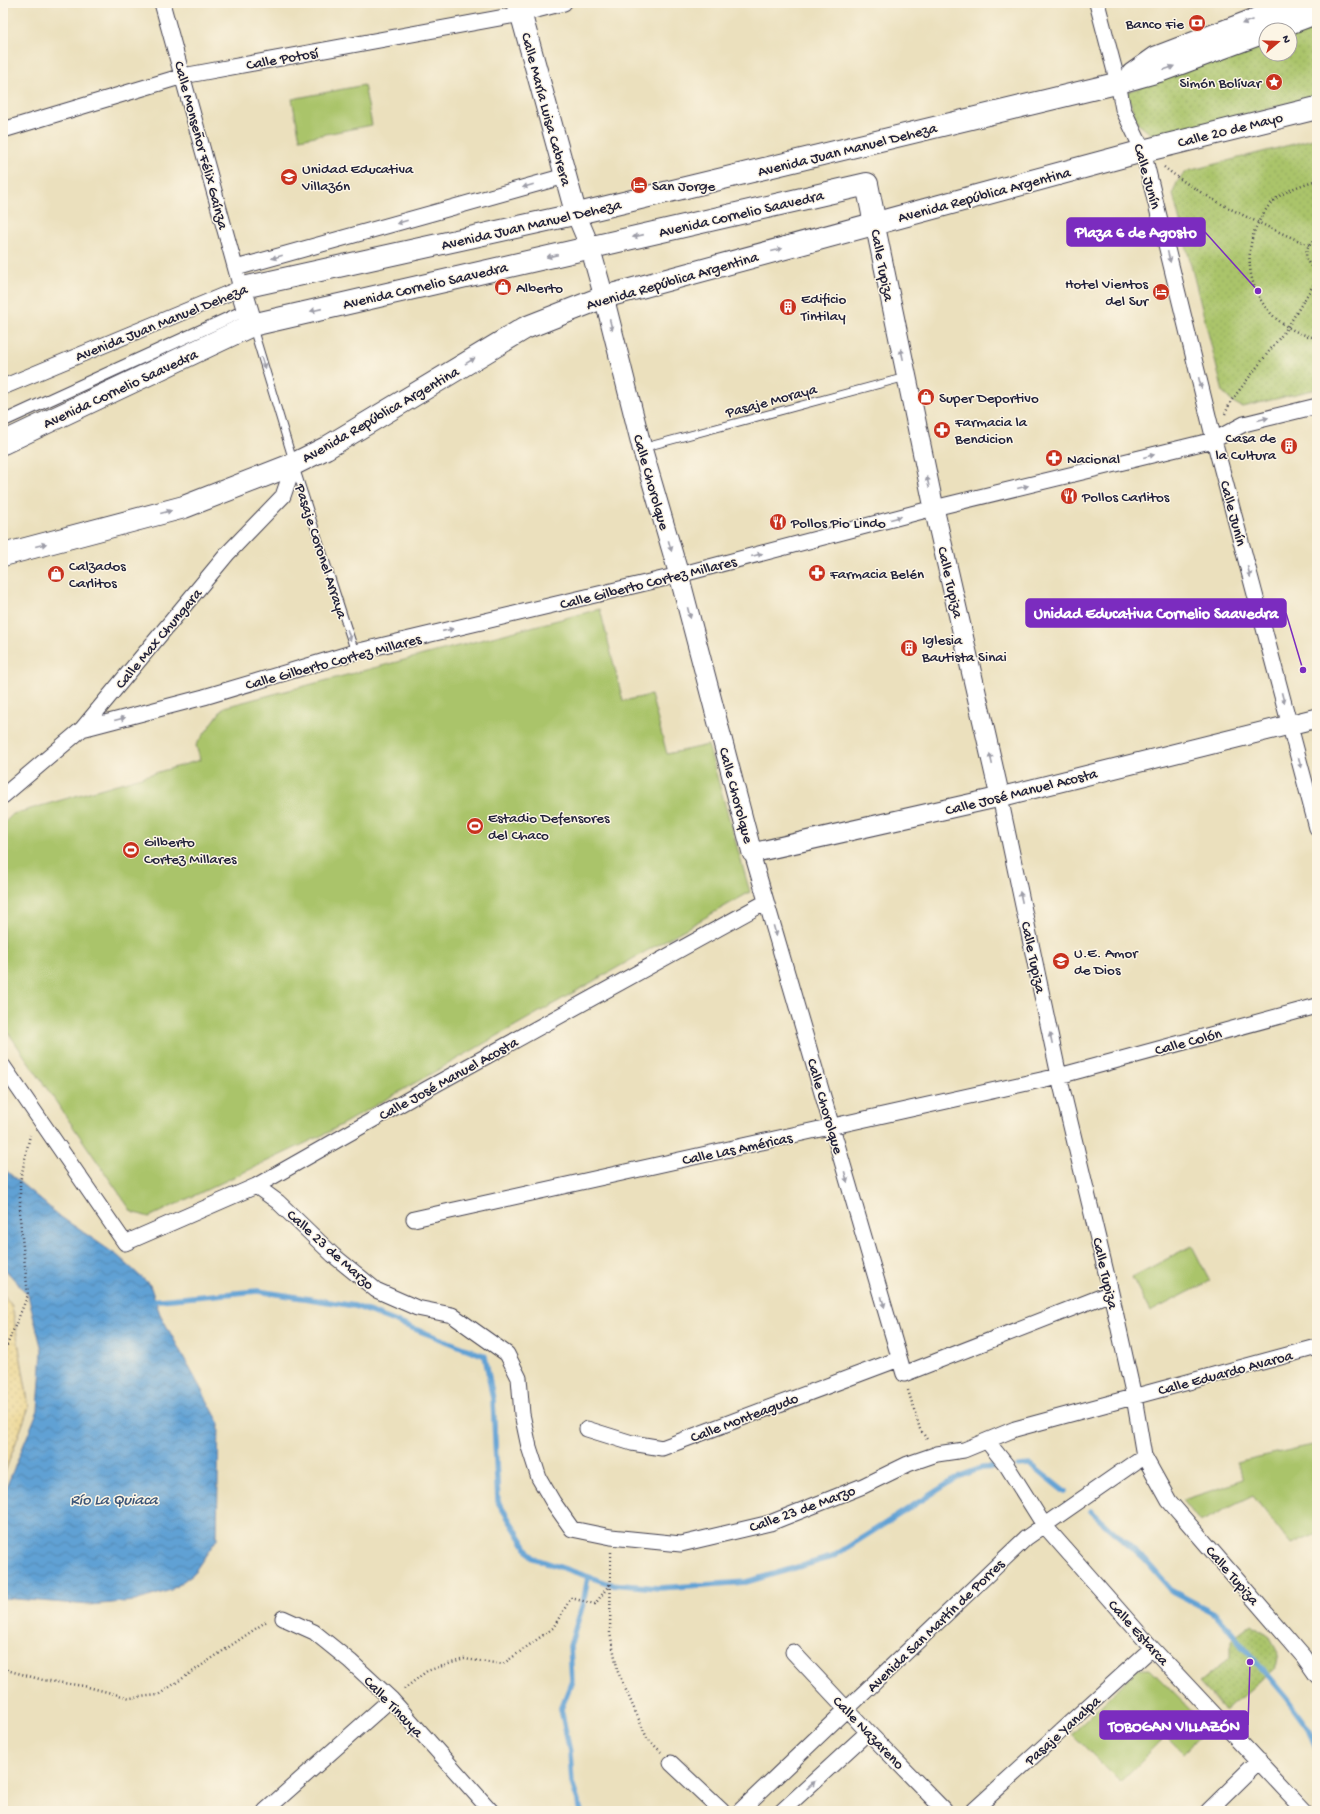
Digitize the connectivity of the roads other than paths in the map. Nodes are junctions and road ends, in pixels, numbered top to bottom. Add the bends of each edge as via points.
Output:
1 (162, 3) edge
2 (564, 3) edge
3 (1097, 3) edge
4 (1297, 3) edge
5 (520, 9) edge
6 (1317, 13) edge
7 (1293, 22) edge
8 (1258, 35) edge
9 (183, 76) junction
10 (1118, 83) junction
11 (1317, 108) edge
12 (3, 130) edge
13 (1143, 151) junction
14 (565, 176) junction
15 (867, 184) joint
16 (576, 214) junction
17 (875, 224) junction
18 (590, 247) junction
19 (236, 268) junction
20 (241, 288) junction
21 (604, 297) junction
22 (250, 317) junction
23 (907, 377) junction
24 (3, 387) edge
25 (1317, 406) edge
26 (3, 422) edge
27 (1214, 440) junction
28 (3, 443) edge
29 (642, 448) junction
30 (294, 464) junction
31 (934, 508) junction
32 (3, 555) edge
33 (679, 575) junction
34 (355, 652) junction
35 (1317, 718) edge
36 (1290, 725) junction
37 (82, 729) junction
38 (3, 796) edge
39 (1000, 797) junction
40 (1317, 828) edge
41 (752, 853) junction
42 (766, 902) junction
43 (1317, 1006) edge
44 (3, 1066) edge
45 (1059, 1076) junction
46 (832, 1127) junction
47 (256, 1186) junction
48 (414, 1219) dead end
49 (1111, 1293) junction
50 (1317, 1347) edge
51 (899, 1359) junction
52 (1134, 1397) junction
53 (587, 1429) dead end
54 (987, 1441) junction
55 (1144, 1456) junction
56 (1044, 1525) junction
57 (283, 1618) road end
58 (1152, 1648) junction
59 (793, 1652) dead end
60 (1310, 1655) edge
61 (1317, 1676) edge
62 (391, 1699) junction
63 (847, 1710) junction
64 (868, 1732) junction
65 (1259, 1761) junction
66 (671, 1763) road end
67 (1317, 1809) edge
68 (265, 1811) edge
69 (491, 1811) edge
70 (722, 1811) edge
71 (740, 1811) edge
72 (782, 1811) edge
73 (945, 1811) edge
74 (973, 1811) edge
75 (1208, 1811) edge
76 (1305, 1811) edge
77 (1310, 1811) edge

1 - 9 street, Calle Monseñor Félix Gaínza
2 - 5 street, Calle Potosí
3 - 10 street, Calle Junín
4 -> 10 main road, Avenida Juan Manuel Deheza via 1156,56
5 - 9 street, Calle Potosí
5 - 14 main road, Calle María Luisa Cabrera
6 - 7 main road
10 -> 8 main road, Avenida Juan Manuel Deheza via 1161,71
9 - 12 street, Calle Potosí
9 - 19 street, Calle Monseñor Félix Gaínza
10 - 13 street, Calle Junín via 1123,108
10 - 16 main road, Avenida Juan Manuel Deheza
11 - 13 highway, Calle 20 de Mayo
13 - 17 highway, Avenida República Argentina
13 -> 27 street, Calle Junín
14 - 16 main road, Calle María Luisa Cabrera
14 -> 19 street, Avenida Juan Manuel Deheza
15 - 17 highway, Calle Tupiza
15 -> 18 highway, Avenida Cornelio Saavedra
16 - 18 street, Calle Chorolque
16 - 20 main road, Avenida Juan Manuel Deheza
21 -> 17 highway, Avenida República Argentina
23 -> 17 street, Calle Tupiza
18 - 21 street, Calle Chorolque
18 -> 22 highway, Avenida Cornelio Saavedra
19 - 20 street, Calle Monseñor Félix Gaínza
20 - 22 main road, Pasaje Coronel Arraya
20 - 24 street, Avenida Juan Manuel Deheza
21 -> 29 street, Calle Chorolque
30 -> 21 highway, Avenida República Argentina via 326,448 525,328
22 - 26 street
22 - 28 highway, Avenida Cornelio Saavedra
22 -> 30 lane, Pasaje Coronel Arraya
23 - 29 lane, Pasaje Moraya
31 -> 23 street, Calle Tupiza
27 -> 25 street, Calle Gilberto Cortez Millares via 1244,424
31 -> 27 street, Calle Gilberto Cortez Millares
27 -> 36 street, Calle Junín
29 -> 33 street, Calle Chorolque
32 -> 30 highway, Avenida República Argentina via 184,507
30 -> 34 lane, Pasaje Coronel Arraya
30 - 37 street, Calle Max Chungara via 283,496 228,553
33 -> 31 street, Calle Gilberto Cortez Millares
39 -> 31 street, Calle Tupiza
34 -> 33 street, Calle Gilberto Cortez Millares
33 -> 41 street, Calle Chorolque
37 -> 34 street, Calle Gilberto Cortez Millares via 204,697
35 - 36 street, Calle José Manuel Acosta
36 - 39 street, Calle José Manuel Acosta
36 -> 40 street, Calle Junín
37 - 38 street, Calle Max Chungara
39 - 41 street, Calle José Manuel Acosta
45 -> 39 street, Calle Tupiza
41 - 42 street, Calle Chorolque
42 -> 46 street, Calle Chorolque
42 - 47 street, Calle José Manuel Acosta via 426,1089
43 - 45 street, Calle Colón
44 - 47 street, Calle José Manuel Acosta via 125,1243
45 - 46 street, Calle Las Américas
45 - 49 street, Calle Tupiza
46 - 48 street, Calle Las Américas
46 -> 51 street, Calle Chorolque
47 - 54 street, Calle 23 de Marzo via 278,1202 333,1255 376,1290 417,1308 452,1315 507,1354 519,1378 522,1414 539,1478 552,1502 572,1529 611,1537 681,1544 770,1523 863,1486 908,1464 937,1454 964,1450
49 - 51 street, Calle Chorolque via 904,1374
49 - 52 street, Calle Tupiza
50 - 52 street, Calle Eduardo Avaroa
51 - 53 street, Calle Monteagudo via 662,1448 632,1443
52 - 54 street, Calle 23 de Marzo via 1015,1429
52 - 55 street, Calle Tupiza
54 - 56 street, Calle Estarca via 1007,1466
55 - 56 street, Avenida San Martín de Porres
55 - 60 street, Calle Tupiza via 1169,1501
56 - 58 street, Calle Estarca
56 - 63 street, Avenida San Martín de Porres via 1026,1538
57 - 62 street, Calle Tincuya via 314,1632
58 - 65 street, Calle Estarca
58 - 74 street, Pasaje Yanalpa
59 - 63 street, Calle Nazareno
60 - 61 street, Calle Tupiza
62 - 68 street
62 - 69 street, Calle Tincuya
63 - 64 street, Calle Nazareno
63 - 71 street, Avenida San Martín de Porres
72 -> 64 street
64 - 73 street, Calle Nazareno
65 - 75 street
65 - 76 street, Calle Estarca
66 - 70 street
67 - 77 street

